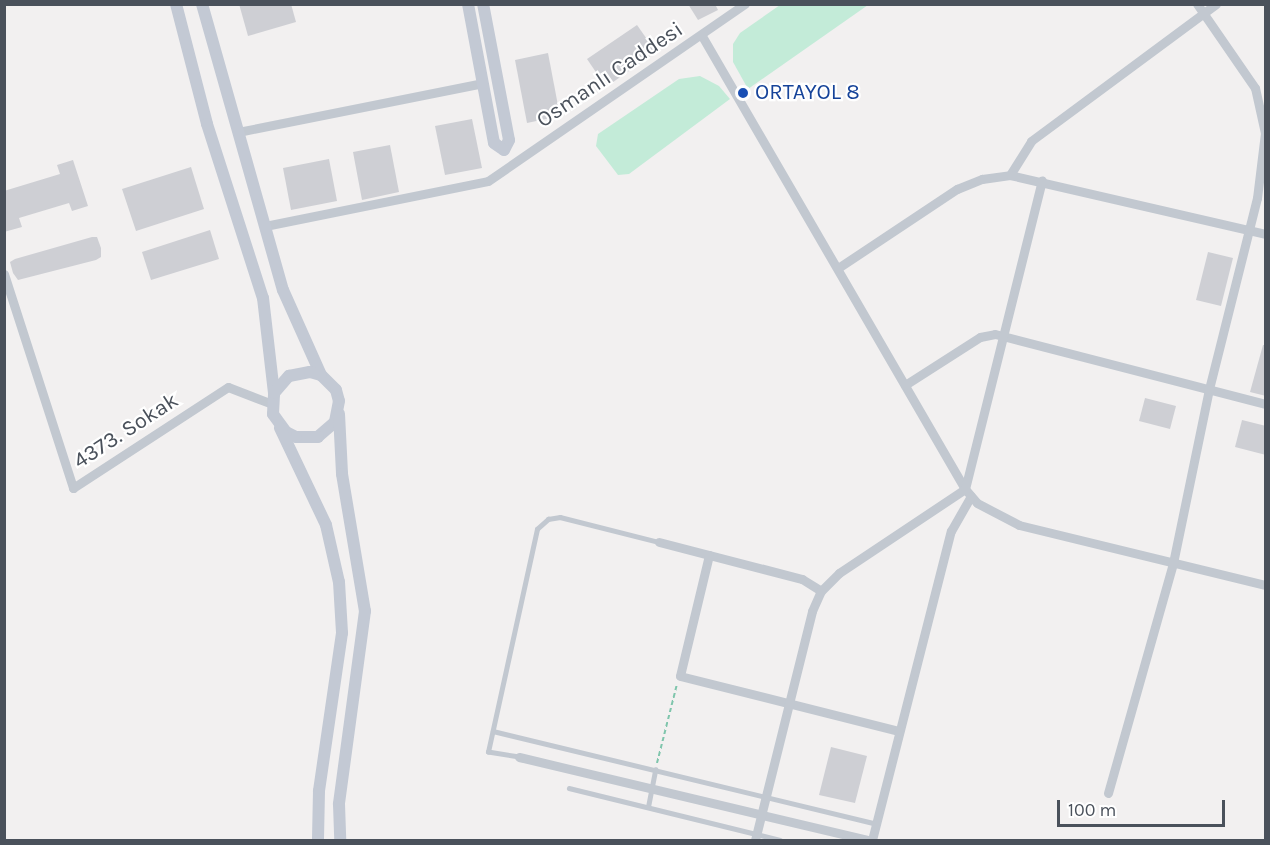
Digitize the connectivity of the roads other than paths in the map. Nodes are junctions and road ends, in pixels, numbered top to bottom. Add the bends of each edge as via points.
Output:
1 (176, 4) edge
2 (202, 4) edge
3 (468, 4) edge
4 (483, 4) edge
5 (746, 4) edge
6 (1197, 4) edge
7 (1216, 4) edge
8 (1203, 14) junction
9 (702, 36) junction
10 (483, 83) junction
11 (1264, 111) edge
12 (238, 132) junction
13 (504, 150) junction
14 (510, 167) junction
15 (1010, 175) junction
16 (1042, 180) junction
17 (265, 226) junction
18 (1249, 230) junction
19 (1266, 234) edge
20 (838, 268) junction
21 (4, 274) edge
22 (1004, 336) junction
23 (321, 375) junction
24 (905, 385) junction
25 (1209, 389) junction
26 (273, 398) junction
27 (1266, 404) edge
28 (339, 412) junction
29 (278, 424) junction
30 (968, 493) junction
31 (659, 542) joint
32 (710, 555) junction
33 (1173, 562) junction
34 (1266, 585) edge
35 (821, 591) junction
36 (789, 703) junction
37 (493, 731) junction
38 (899, 731) junction
39 (519, 757) joint
40 (655, 770) junction
41 (568, 788) dead end
42 (651, 789) junction
43 (1108, 793) dead end
44 (766, 797) junction
45 (648, 807) junction
46 (762, 815) junction
47 (876, 824) junction
48 (756, 838) edge
49 (318, 840) edge
50 (340, 840) edge
51 (780, 840) edge
52 (869, 840) edge

1 - 26 street via 207,124 262,297
2 - 12 street
3 - 10 street
4 - 13 street via 509,140
5 - 9 street, Osmanlı Caddesi
6 - 8 street
7 - 8 street
8 - 11 street via 1247,75
8 - 15 street via 1031,141
9 - 14 street, Osmanlı Caddesi
9 - 20 street
10 - 12 street
10 - 13 street via 494,143
11 - 18 street via 1265,132
12 - 17 street
13 - 14 street
14 - 17 street, Osmanlı Caddesi via 482,184
15 - 16 street
15 - 20 street via 982,179 957,189
16 - 18 street
16 - 22 street
17 - 23 street via 283,290
18 - 19 street
18 - 25 street
20 - 24 street
21 - 26 street, 4373. Sokak via 73,488 228,387
22 - 24 street via 980,338
22 - 25 street
22 - 30 street
23 - 26 street via 310,372 289,376
23 - 28 street via 336,390
24 - 30 street
25 - 27 street
25 - 33 street
26 - 29 street
28 - 29 street via 335,422 318,437 296,437
28 - 50 street via 342,474 365,611 339,804
29 - 49 street via 326,525 339,582 342,633 320,791
30 - 33 street via 991,513 1019,525
30 - 35 street via 839,573
30 - 38 street via 951,531
31 - 32 street
31 - 37 lane via 560,517 540,526 535,533
32 - 35 street via 802,579
32 - 36 street via 680,676
33 - 34 street
33 - 43 street
35 - 36 street
36 - 38 street
36 - 44 street
37 - 39 lane via 488,752
37 - 40 lane
38 - 47 street
39 - 42 street
40 - 42 lane
40 - 44 lane
41 - 45 lane
42 - 45 lane
42 - 46 street
44 - 46 street
44 - 47 lane
45 - 48 lane
46 - 48 street
46 - 52 street
47 - 52 street
48 - 51 lane

